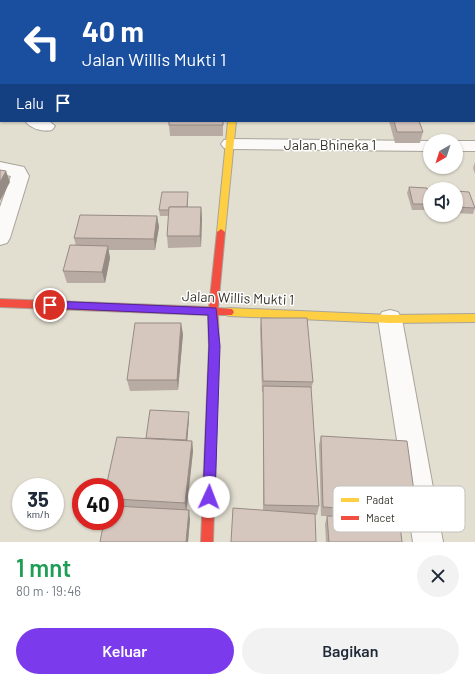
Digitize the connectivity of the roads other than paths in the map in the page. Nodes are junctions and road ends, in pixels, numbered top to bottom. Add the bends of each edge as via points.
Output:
1 (232, 122) edge
2 (230, 144) junction
3 (423, 146) edge
4 (463, 146) edge
5 (475, 146) edge
6 (0, 168) edge
7 (0, 238) edge
8 (0, 303) edge
9 (213, 311) junction
10 (475, 318) edge
11 (390, 319) junction
12 (418, 486) edge
13 (426, 532) edge
14 (207, 542) edge
15 (428, 542) edge

1 - 2 street
2 - 3 street, Jalan Bhineka 1
2 - 9 street
4 - 5 street
6 - 7 street via 17,171 20,176
8 - 9 street, Jalan Willis Mukti 1
9 - 11 street, Jalan Willis Mukti 1
9 - 14 street
10 - 11 street, Jalan Willis Mukti 1
11 - 12 street
13 - 15 street

